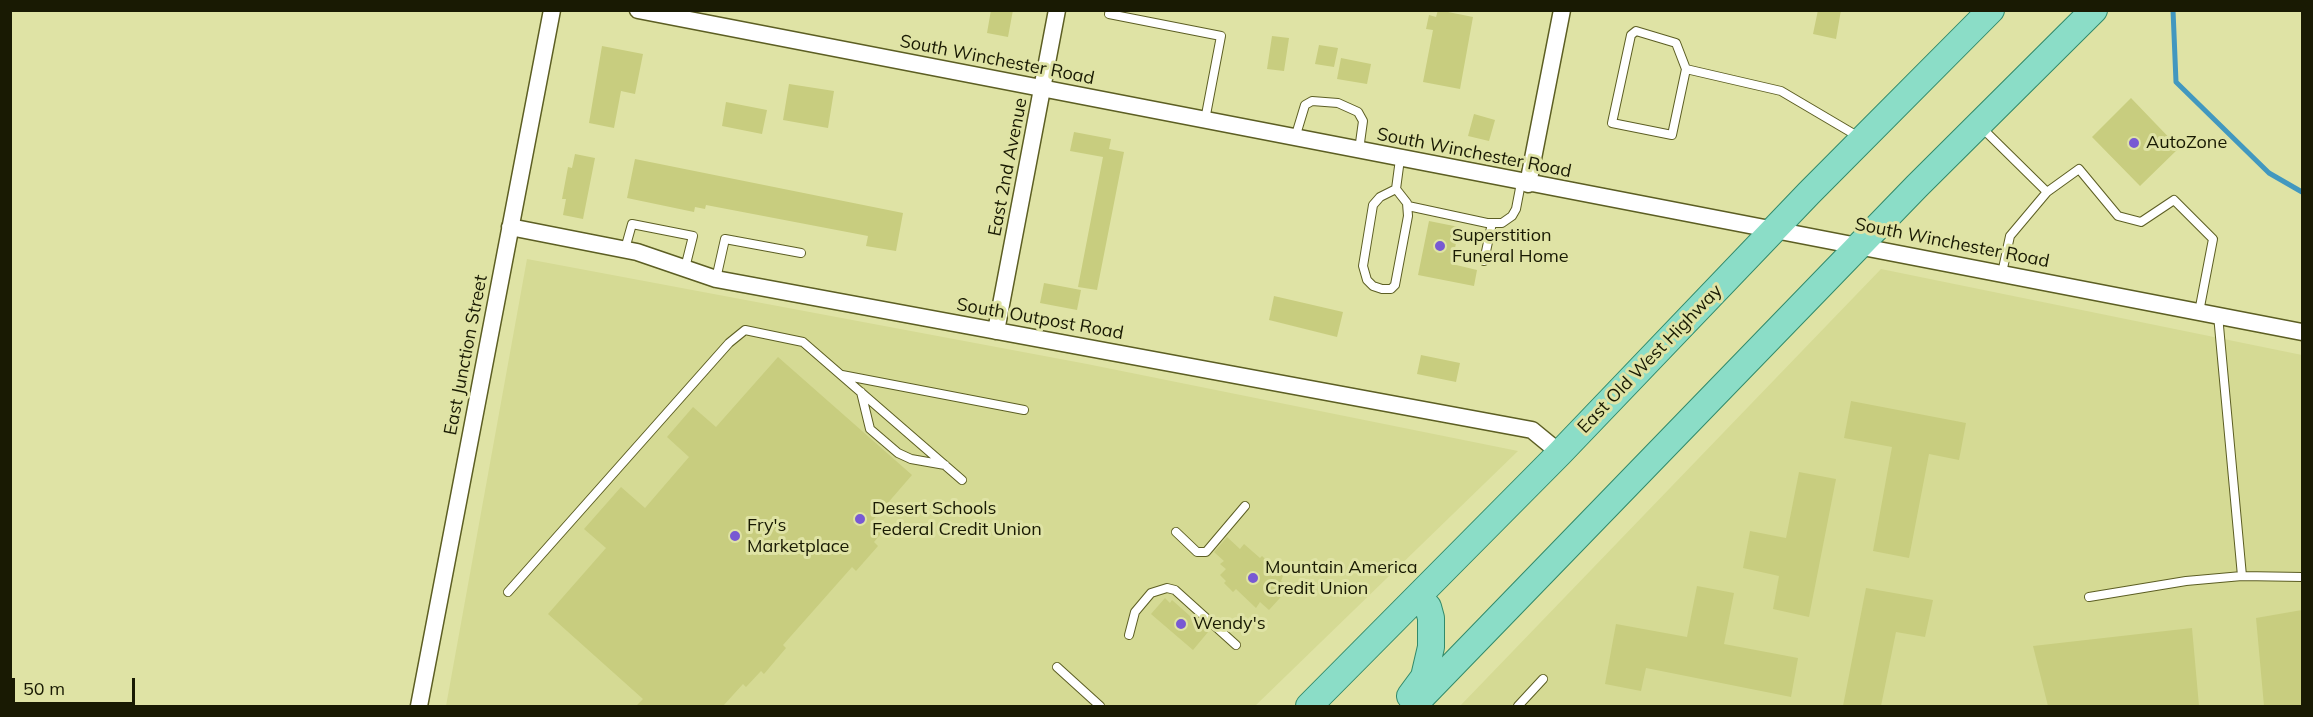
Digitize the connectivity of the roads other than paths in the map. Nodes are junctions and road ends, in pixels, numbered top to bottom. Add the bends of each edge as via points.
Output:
1 (552, 10) edge
2 (638, 10) edge
3 (1058, 10) edge
4 (1110, 10) edge
5 (1562, 10) edge
6 (1991, 10) edge
7 (2094, 10) edge
8 (1686, 69) junction
9 (1043, 89) junction
10 (1204, 120) junction
11 (1979, 125) junction
12 (1295, 138) junction
13 (1862, 139) junction
14 (1359, 151) junction
15 (1400, 159) junction
16 (1525, 183) junction
17 (1396, 189) junction
18 (2047, 192) junction
19 (1407, 206) junction
20 (1492, 223) junction
21 (510, 227) junction
22 (1774, 229) junction
23 (1860, 244) junction
24 (625, 249) junction
25 (801, 254) dead end
26 (1484, 261) dead end
27 (685, 268) junction
28 (2002, 273) junction
29 (716, 279) junction
30 (2199, 312) junction
31 (2218, 315) junction
32 (996, 331) junction
33 (2302, 332) edge
34 (841, 375) junction
35 (861, 392) junction
36 (1024, 410) dead end
37 (1560, 453) junction
38 (946, 465) junction
39 (962, 480) dead end
40 (1245, 506) dead end
41 (1176, 532) dead end
42 (2242, 576) junction
43 (2302, 577) edge
44 (508, 592) dead end
45 (1418, 597) junction
46 (2089, 597) dead end
47 (1129, 635) dead end
48 (1236, 645) dead end
49 (1057, 667) dead end
50 (1543, 679) dead end
51 (419, 706) edge
52 (1100, 706) edge
53 (1309, 706) edge
54 (1404, 706) edge
55 (1413, 706) edge
56 (1518, 706) edge

1 - 21 street, East Junction Street
2 - 9 street, South Winchester Road
3 - 9 street, East 2nd Avenue
4 - 10 lane via 1109,14 1221,36
5 - 16 street
6 - 13 main road, East Old West Highway
7 - 11 main road
8 - 8 lane via 1672,135 1612,123 1631,35 1636,31 1676,43
8 - 13 lane via 1781,91
9 - 10 street, South Winchester Road
9 - 32 street, East 2nd Avenue
10 - 12 street, South Winchester Road
11 - 18 lane
11 - 23 main road
12 - 14 street, South Winchester Road
12 - 14 lane via 1305,105 1312,101 1338,103 1358,112 1363,122
13 - 22 main road, East Old West Highway
14 - 15 street, South Winchester Road
15 - 16 street, South Winchester Road
15 - 17 lane
16 - 20 lane via 1512,216 1502,223
16 - 22 street, South Winchester Road
17 - 19 lane
17 - 19 lane via 1373,205 1363,266 1373,286 1390,289 1395,285
18 - 28 lane via 2010,236
18 - 30 lane via 2079,169 2118,216 2141,222 2174,200 2213,239
19 - 20 lane
20 - 26 lane
21 - 24 street, South Outpost Road
21 - 51 street, East Junction Street
22 - 23 street, South Winchester Road
22 - 37 main road, East Old West Highway
23 - 28 street, South Winchester Road
23 - 55 main road
24 - 27 street, South Outpost Road
24 - 27 lane via 632,224 693,236
25 - 29 lane via 724,238
27 - 29 street, South Outpost Road
28 - 30 street, South Winchester Road
29 - 32 street, South Outpost Road
30 - 31 street, South Winchester Road
31 - 33 street, South Winchester Road
31 - 42 lane
32 - 37 street, South Outpost Road via 1532,430
34 - 35 lane
34 - 36 lane
34 - 44 lane via 803,342 745,330 729,343
35 - 38 lane
35 - 38 lane via 870,429 911,459
37 - 45 main road, East Old West Highway
38 - 39 lane
40 - 41 lane via 1206,552 1197,552
42 - 43 lane
42 - 46 lane
45 - 53 main road, East Old West Highway
45 - 54 main road via 1428,607 1431,618 1431,647 1424,677
47 - 48 lane via 1135,612 1151,593 1167,588 1175,590
49 - 52 lane
50 - 56 lane

